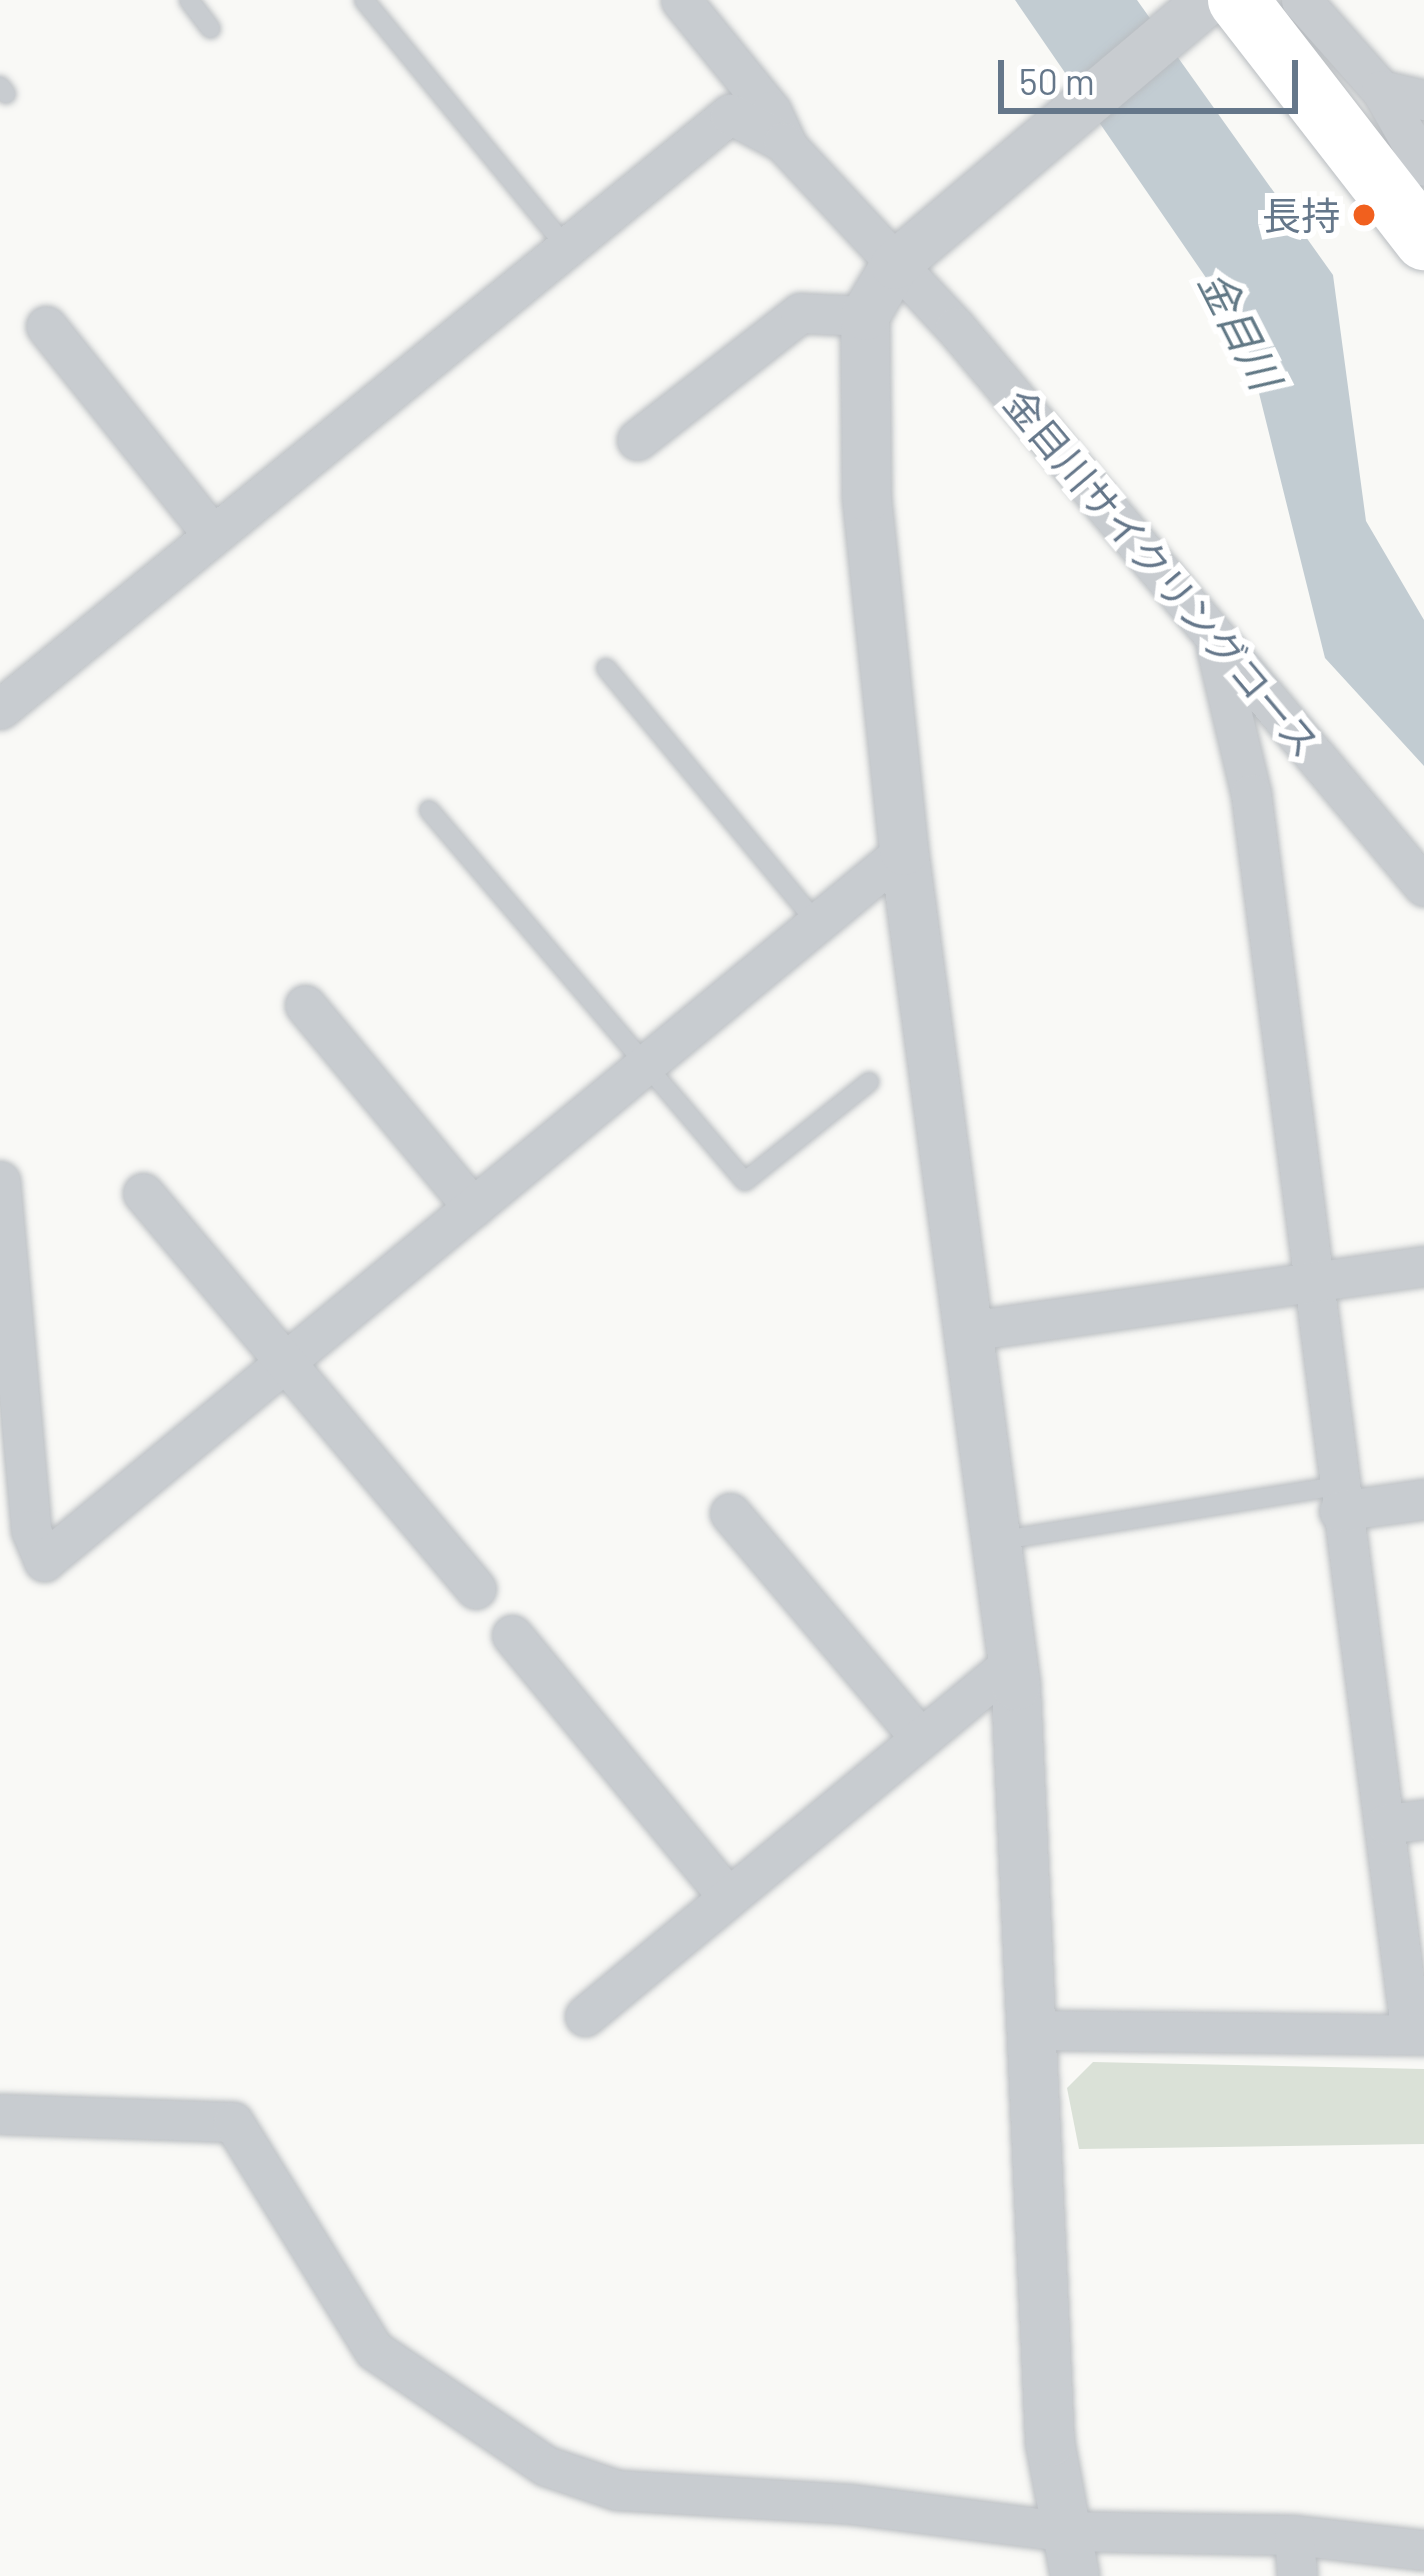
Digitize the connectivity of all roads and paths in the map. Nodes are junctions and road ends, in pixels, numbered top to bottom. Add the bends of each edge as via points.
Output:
1 (189, 0) edge
2 (364, 0) edge
3 (681, 0) edge
4 (1209, 0) edge
5 (1238, 0) edge
6 (1301, 0) edge
7 (211, 29) dead end
8 (1381, 90) junction
9 (1424, 100) edge
10 (789, 148) junction
11 (1424, 166) edge
12 (1424, 240) edge
13 (564, 244) junction
14 (905, 256) junction
15 (865, 316) junction
16 (46, 326) dead end
17 (638, 440) dead end
18 (212, 534) junction
19 (1213, 636) junction
20 (606, 668) dead end
21 (0, 709) edge
22 (429, 810) dead end
23 (904, 851) junction
24 (1424, 886) edge
25 (817, 923) junction
26 (305, 1005) dead end
27 (646, 1065) junction
28 (869, 1082) dead end
29 (0, 1180) edge
30 (143, 1193) dead end
31 (472, 1207) junction
32 (1424, 1266) edge
33 (5, 1281) edge
34 (1310, 1282) junction
35 (968, 1331) junction
36 (286, 1360) junction
37 (1337, 1498) junction
38 (1424, 1499) edge
39 (730, 1513) dead end
40 (997, 1540) junction
41 (476, 1588) dead end
42 (512, 1634) dead end
43 (1012, 1662) junction
44 (920, 1738) junction
45 (1405, 1821) edge
46 (728, 1897) junction
47 (585, 2016) dead end
48 (1034, 2030) junction
49 (1418, 2034) edge
50 (0, 2114) edge
51 (1294, 2535) junction
52 (1424, 2550) edge
53 (1068, 2553) edge
54 (1297, 2576) edge

1 - 7 lane
2 - 13 lane
3 - 10 street via 771,111
4 - 14 street
5 - 12 main road
6 - 8 street
8 - 9 street
8 - 11 street
10 - 13 street via 730,114
10 - 14 street, 金目川サイクリングコース
13 - 18 street
14 - 15 street
14 - 19 street, 金目川サイクリングコース
15 - 17 street via 800,313
15 - 23 street via 867,497
16 - 18 street
18 - 21 street
19 - 24 street, 金目川サイクリングコース
19 - 34 street via 1251,794
20 - 25 lane
22 - 27 lane
23 - 25 street
23 - 35 street
25 - 27 street
26 - 31 street
27 - 28 lane via 745,1181
27 - 31 street
29 - 33 street
30 - 36 street
31 - 36 street
32 - 34 street
33 - 36 street via 31,1530 44,1561
34 - 35 street
34 - 37 street
35 - 40 street
36 - 41 street
37 - 38 street
37 - 40 lane
37 - 45 street
39 - 44 street
40 - 43 street
42 - 46 street
43 - 44 street
43 - 48 street
44 - 46 street
45 - 49 street
46 - 47 street
48 - 49 street
48 - 53 street via 1050,2442
50 - 53 street via 233,2122 374,2350 546,2466 617,2490 851,2504
51 - 52 street
51 - 53 street
51 - 54 street

